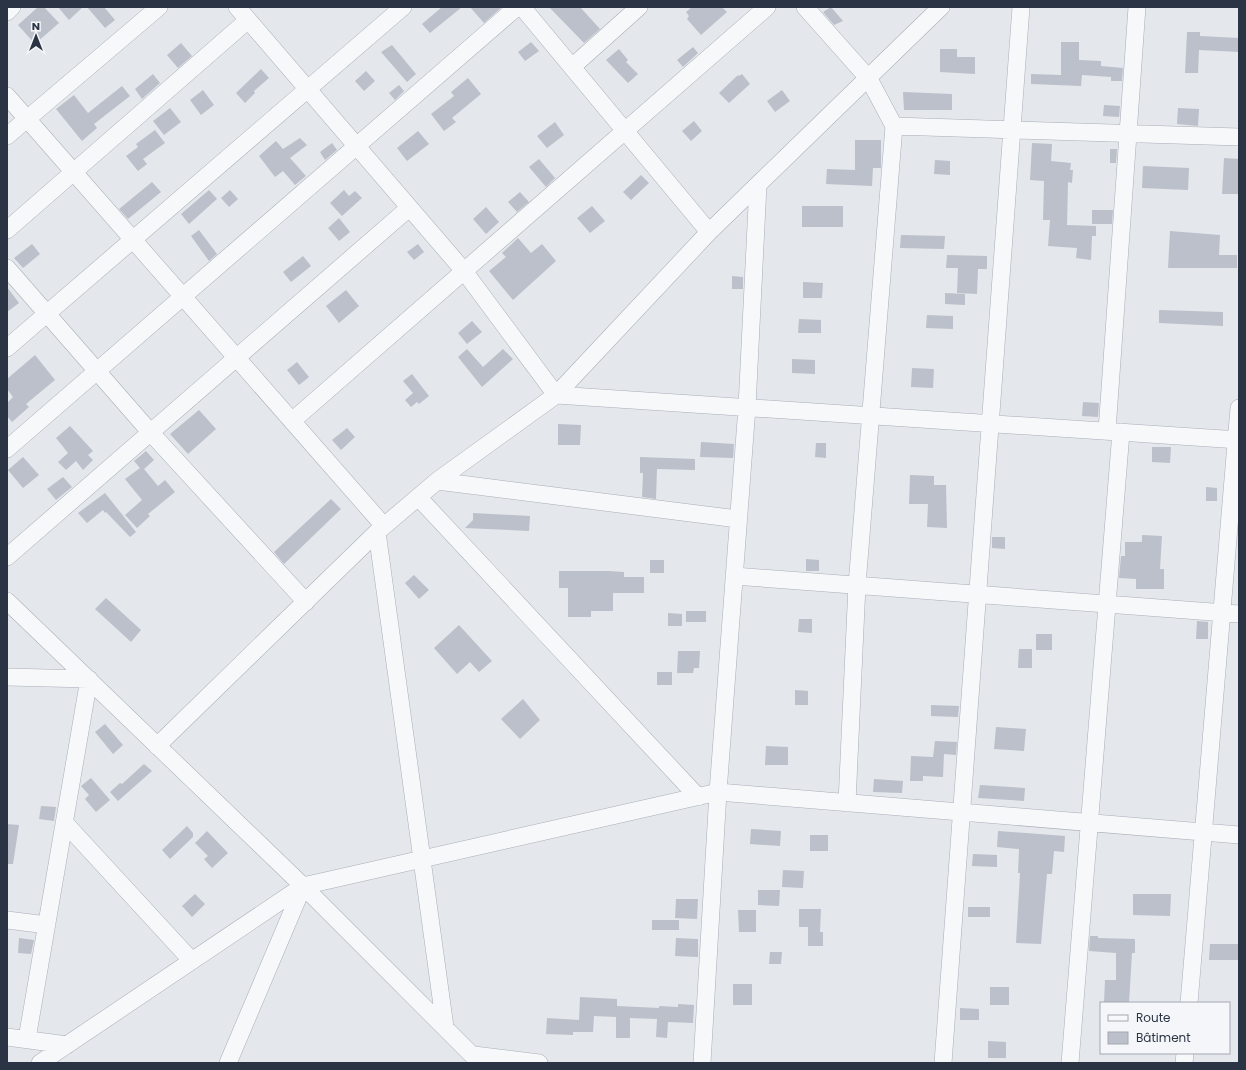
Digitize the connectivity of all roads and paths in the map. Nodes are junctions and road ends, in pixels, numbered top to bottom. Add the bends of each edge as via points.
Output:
1 (12, 7) edge
2 (158, 7) edge
3 (237, 7) edge
4 (403, 7) edge
5 (517, 7) edge
6 (522, 7) edge
7 (639, 7) edge
8 (767, 7) edge
9 (805, 7) edge
10 (941, 7) edge
11 (1022, 7) edge
12 (1137, 7) edge
13 (7, 12) edge
14 (248, 20) junction
15 (572, 67) junction
16 (869, 79) junction
17 (307, 89) junction
18 (7, 96) edge
19 (27, 119) junction
20 (894, 126) junction
21 (625, 130) junction
22 (1012, 130) junction
23 (1128, 134) junction
24 (7, 136) edge
25 (1239, 137) edge
26 (356, 146) junction
27 (74, 172) junction
28 (758, 185) junction
29 (410, 208) junction
30 (7, 230) edge
31 (709, 232) junction
32 (133, 240) junction
33 (7, 268) edge
34 (464, 271) junction
35 (183, 296) junction
36 (47, 314) junction
37 (7, 348) edge
38 (237, 358) junction
39 (97, 371) junction
40 (556, 395) junction
41 (747, 407) junction
42 (1239, 408) edge
43 (871, 416) junction
44 (292, 421) junction
45 (991, 424) junction
46 (150, 432) junction
47 (1114, 432) junction
48 (1238, 440) edge
49 (7, 449) edge
50 (437, 481) junction
51 (418, 497) junction
52 (738, 519) junction
53 (381, 529) junction
54 (7, 557) edge
55 (734, 576) junction
56 (857, 585) junction
57 (978, 594) junction
58 (7, 601) edge
59 (306, 602) junction
60 (1106, 604) junction
61 (1222, 613) junction
62 (1239, 614) edge
63 (7, 677) edge
64 (89, 679) junction
65 (157, 746) junction
66 (718, 792) junction
67 (698, 797) junction
68 (847, 803) junction
69 (962, 812) junction
70 (64, 822) junction
71 (1089, 823) junction
72 (1203, 832) junction
73 (1239, 835) edge
74 (422, 860) junction
75 (303, 886) junction
76 (7, 920) edge
77 (47, 925) junction
78 (192, 961) junction
79 (1189, 1002) edge
80 (445, 1027) junction
81 (7, 1037) edge
82 (27, 1040) junction
83 (67, 1045) junction
84 (477, 1059) edge
85 (40, 1063) edge
86 (228, 1063) edge
87 (539, 1063) edge
88 (702, 1063) edge
89 (943, 1063) edge
90 (1070, 1063) edge

1 - 13 street
2 - 19 street
3 - 14 street
4 - 17 street
5 - 26 street
6 - 15 street
7 - 15 street
8 - 21 street
9 - 16 street
10 - 16 street
11 - 22 street
12 - 23 street
14 - 17 street
14 - 27 street
15 - 21 street
16 - 20 street
16 - 28 street
17 - 26 street
17 - 32 street
18 - 19 street
19 - 24 street
19 - 27 street
20 - 22 street
20 - 43 street
21 - 31 street
21 - 34 street
22 - 23 street
22 - 45 street
23 - 25 street
23 - 47 street
26 - 29 street
26 - 35 street
27 - 30 street
27 - 32 street
28 - 31 street
28 - 41 street
29 - 34 street
29 - 38 street
31 - 40 street
32 - 35 street
32 - 36 street
33 - 36 street
34 - 40 street
34 - 44 street
35 - 38 street
35 - 39 street
36 - 37 street
36 - 39 street
38 - 44 street
38 - 46 street
39 - 46 street
39 - 49 street
40 - 41 street
40 - 50 street
41 - 43 street
41 - 52 street
42 - 48 street
43 - 45 street
43 - 56 street
44 - 53 street
45 - 47 street
45 - 57 street
46 - 54 street
46 - 59 street
47 - 48 street
47 - 60 street
48 - 61 street
50 - 51 street
50 - 52 street
51 - 53 street
51 - 67 street
52 - 55 street
53 - 59 street
53 - 74 street
55 - 56 street
55 - 66 street
56 - 57 street
56 - 68 street
57 - 60 street
57 - 69 street
58 - 64 street
59 - 65 street
60 - 61 street
60 - 71 street
61 - 62 street
61 - 72 street
63 - 64 street
64 - 65 street
64 - 70 street
65 - 75 street
66 - 67 street
66 - 68 street
66 - 88 street
67 - 74 street
68 - 69 street
69 - 71 street
69 - 89 street
70 - 77 street
70 - 78 street
71 - 72 street
71 - 90 street
72 - 73 street
72 - 79 street
74 - 75 street
74 - 80 street
75 - 78 street
75 - 80 street
75 - 86 street
76 - 77 street
77 - 82 street
78 - 83 street
80 - 84 street
81 - 82 street
82 - 83 street
83 - 85 street
84 - 87 street

